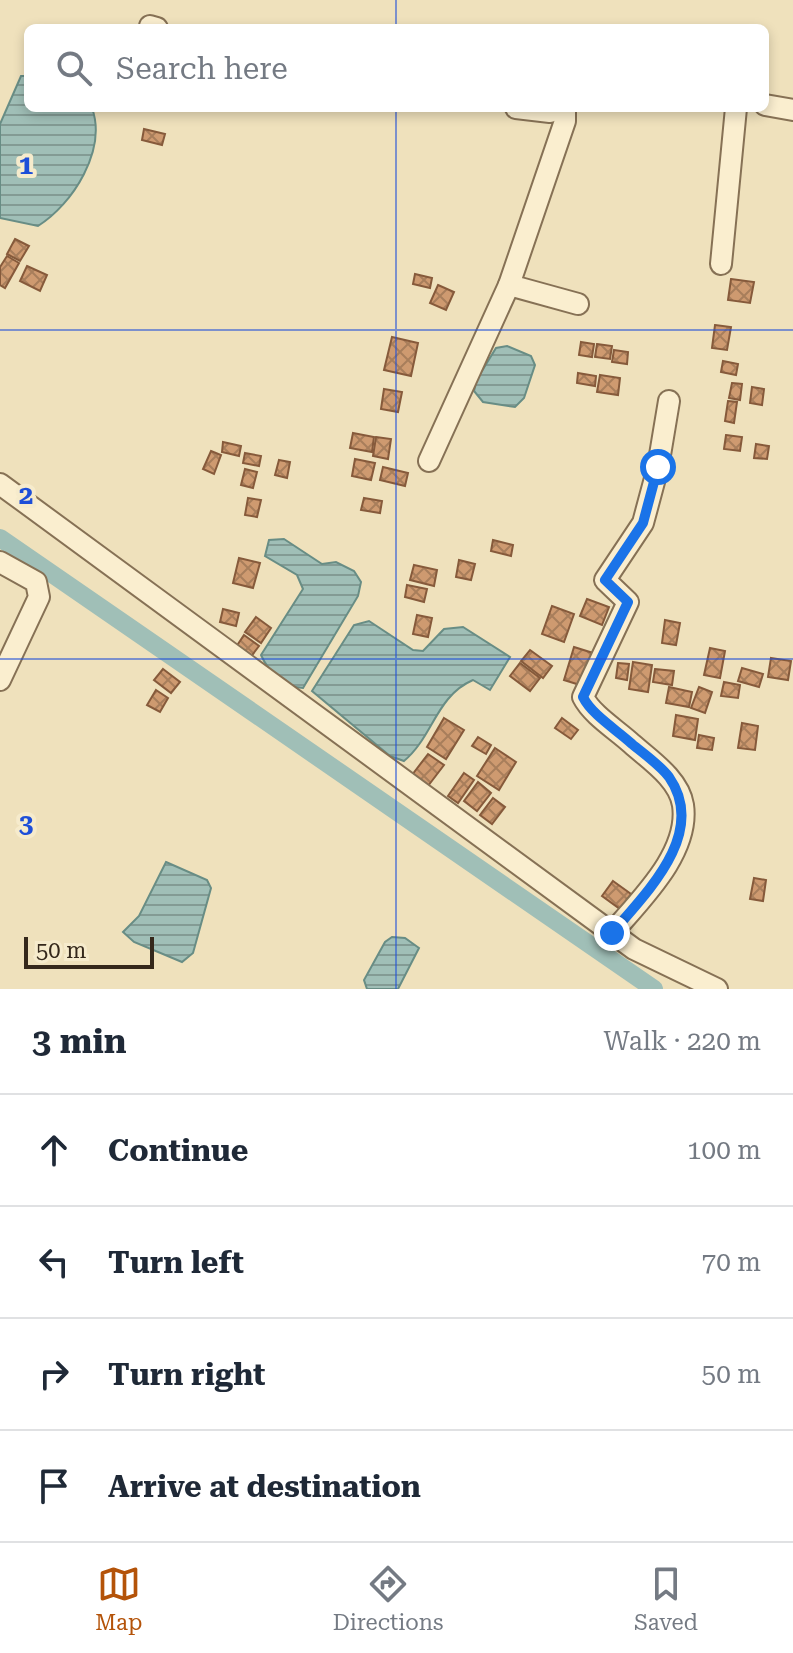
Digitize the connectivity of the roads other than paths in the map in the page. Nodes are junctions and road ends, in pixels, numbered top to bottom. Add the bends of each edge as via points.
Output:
1 (769, 106) edge
2 (793, 110) edge
3 (563, 112) edge
4 (736, 112) edge
5 (721, 264) dead end
6 (509, 285) junction
7 (578, 304) dead end
8 (669, 401) dead end
9 (429, 461) dead end
10 (0, 484) edge
11 (0, 562) edge
12 (0, 680) edge
13 (612, 933) junction
14 (717, 989) edge

1 - 2 street
3 - 6 street via 565,121
4 - 5 street
6 - 7 street
6 - 9 street
8 - 13 street via 643,523 605,580 628,602 583,697 668,776 683,804 681,830 651,887
10 - 13 street
11 - 12 street via 36,582 39,597
13 - 14 street

